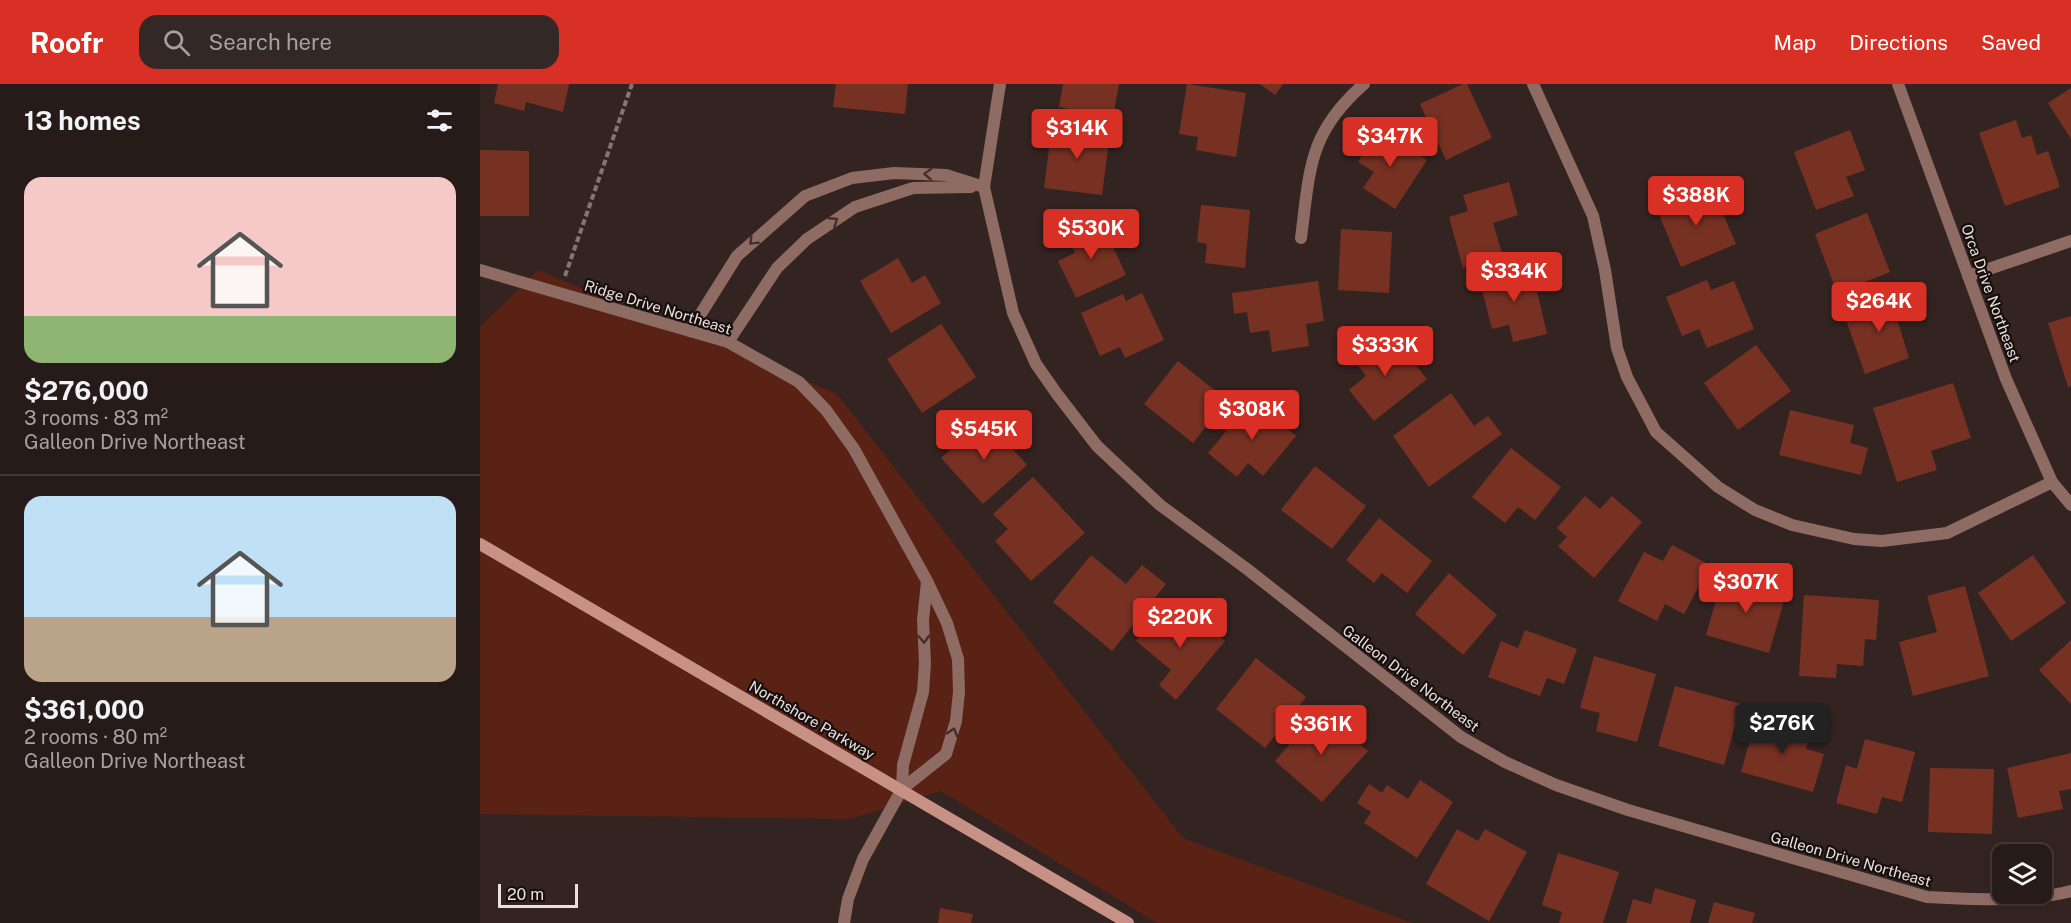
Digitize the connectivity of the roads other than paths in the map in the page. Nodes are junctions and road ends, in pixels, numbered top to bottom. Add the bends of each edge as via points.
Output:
1 (1000, 84) edge
2 (1364, 84) edge
3 (1533, 84) edge
4 (1899, 84) edge
5 (984, 188) junction
6 (1301, 238) dead end
7 (2071, 241) edge
8 (480, 270) edge
9 (1968, 276) junction
10 (690, 331) junction
11 (728, 342) junction
12 (2052, 482) junction
13 (2071, 505) edge
14 (480, 544) edge
15 (927, 581) junction
16 (902, 789) junction
17 (2071, 891) edge
18 (844, 923) edge
19 (1128, 923) edge

1 - 5 street
2 - 6 street via 1332,116 1320,136 1312,157
3 - 12 street via 1593,216 1626,377 1656,432 1718,487 1755,510 1792,525 1882,541 1947,533
4 - 9 street, Orca Drive Northeast
5 -> 10 street via 946,175 894,173 852,178 805,196 737,256
11 -> 5 street via 777,268 807,239 855,207 913,188
5 - 17 street, Galleon Drive Northeast via 1023,341 1097,446 1160,505 1461,737 1546,780 1628,810 1927,897 1978,900 2048,897
7 - 9 street
8 - 10 street, Ridge Drive Northeast
9 - 12 street, Orca Drive Northeast via 2006,379
10 - 11 street, Ridge Drive Northeast
11 - 15 street, Ridge Drive Northeast via 799,382 826,410 854,449
12 - 13 street, Orca Drive Northeast
14 - 16 street, Northshore Parkway
15 -> 16 street, Ridge Drive Northeast via 922,620 922,692 903,765
16 -> 15 street, Ridge Drive Northeast via 946,754 960,692 958,658
16 - 18 street, Ridge Drive Northeast via 863,859
16 - 19 street, Northshore Parkway

